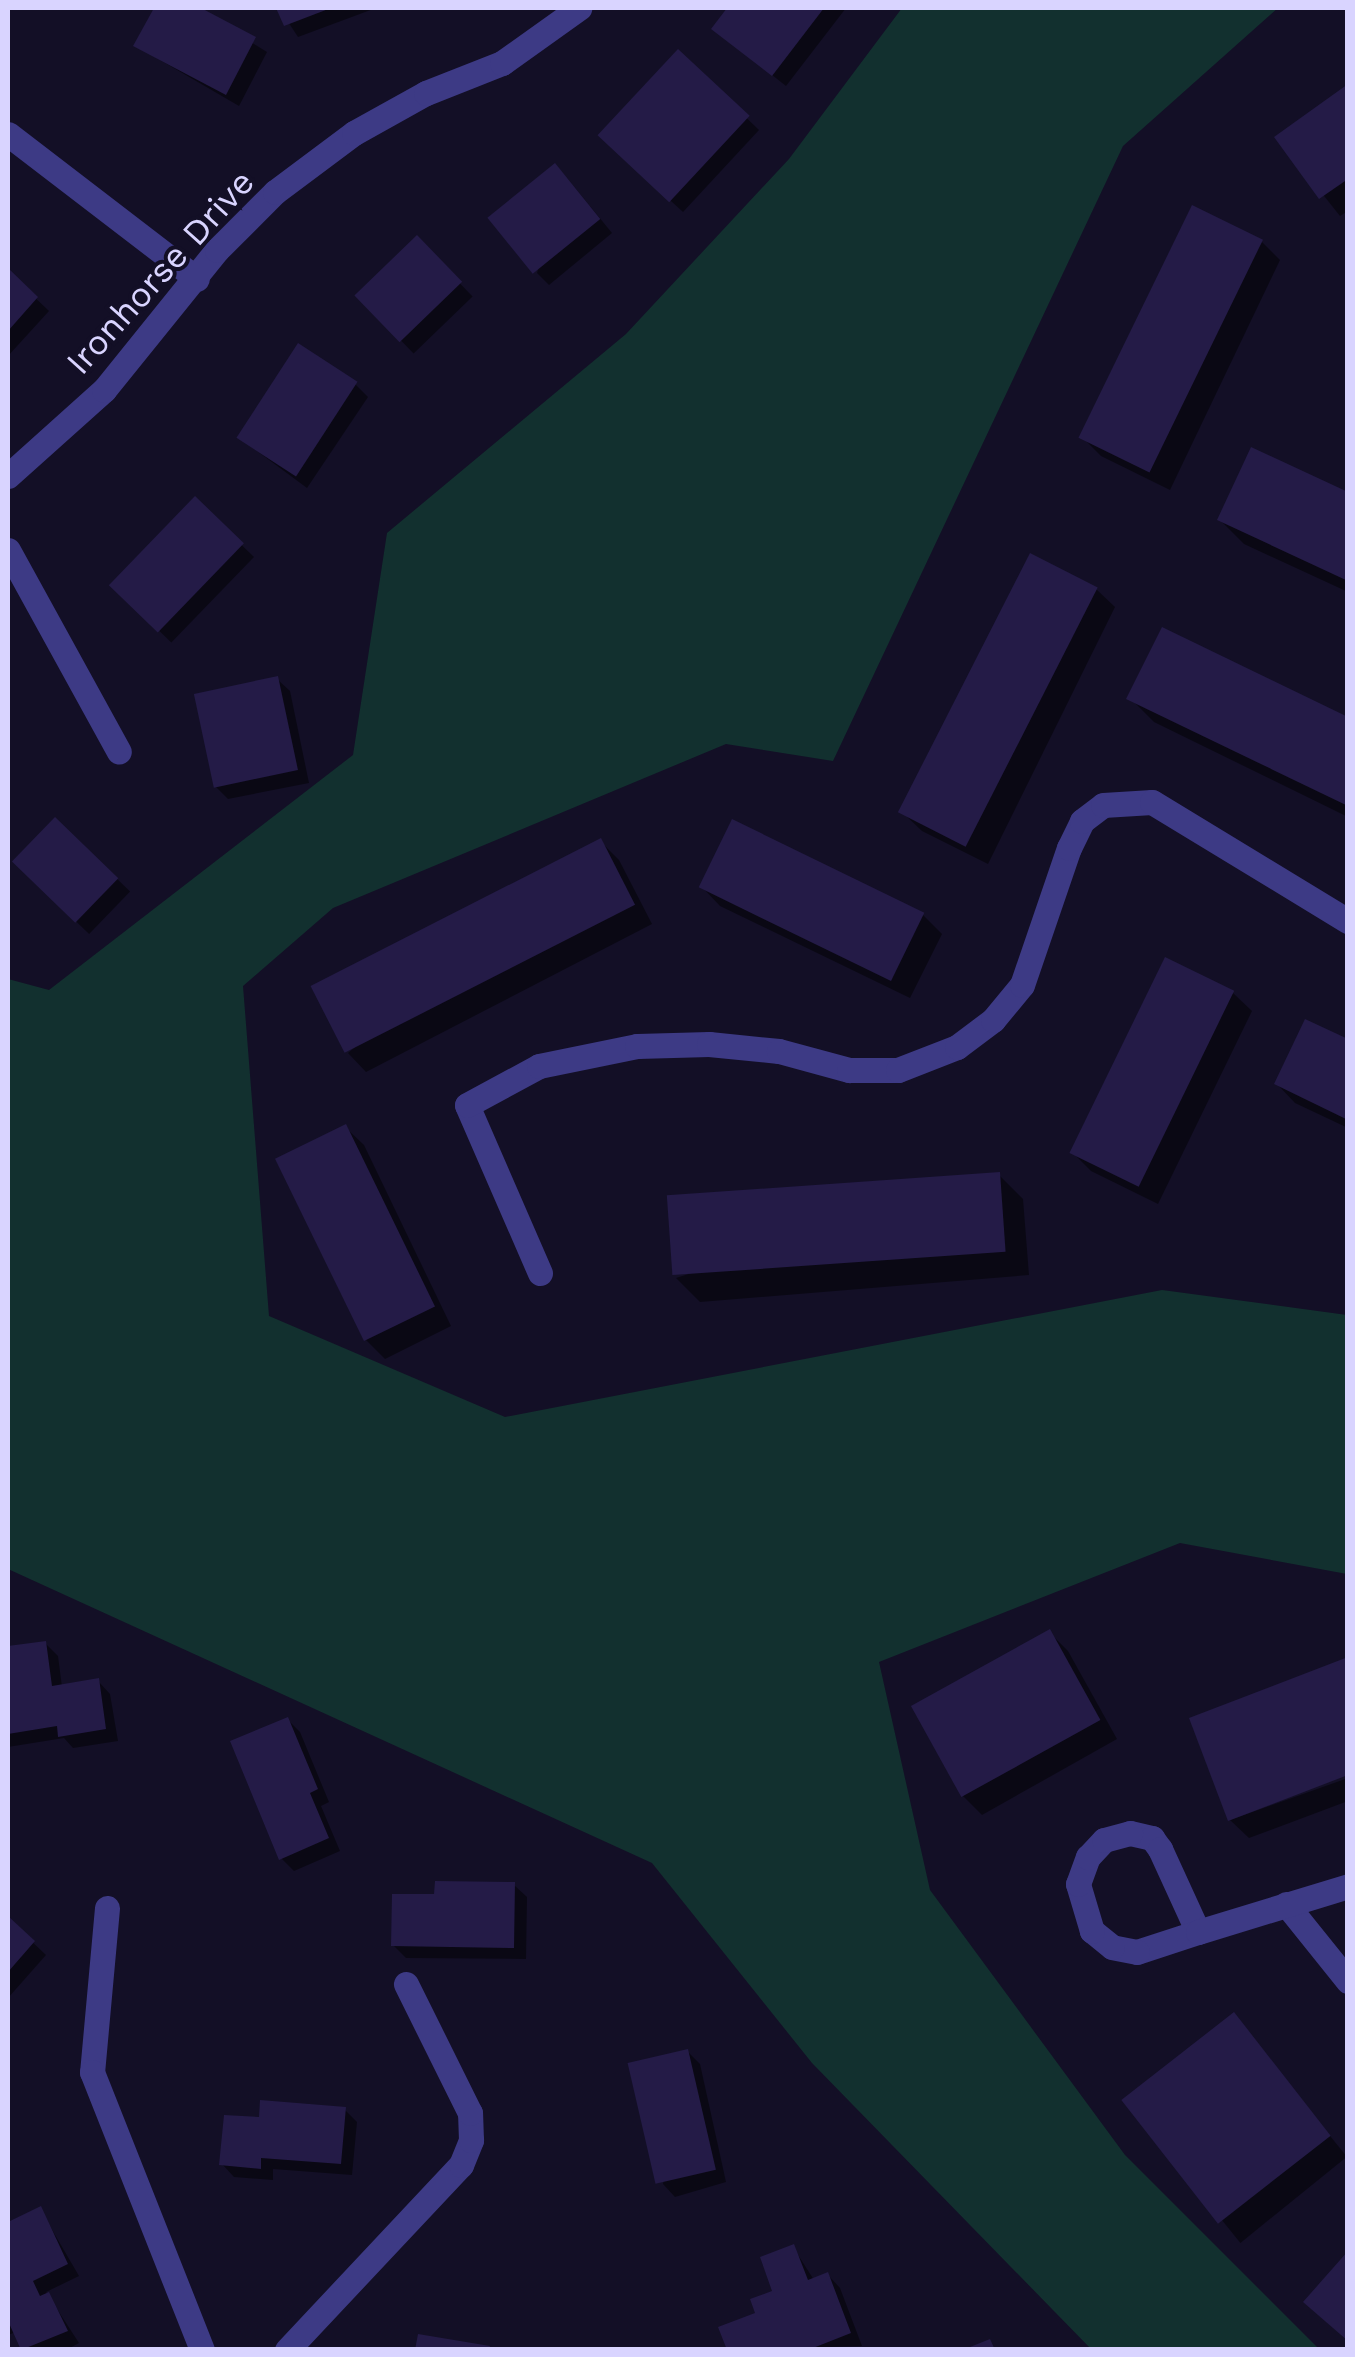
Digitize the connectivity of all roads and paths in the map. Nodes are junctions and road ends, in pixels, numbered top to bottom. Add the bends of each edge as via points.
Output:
1 (579, 8) edge
2 (8, 134) edge
3 (197, 279) junction
4 (8, 476) edge
5 (8, 550) edge
6 (120, 752) dead end
7 (1348, 921) edge
8 (540, 1273) dead end
9 (1348, 1886) edge
10 (1286, 1904) junction
11 (106, 1908) dead end
12 (1198, 1932) junction
13 (1348, 1981) edge
14 (406, 1984) dead end
15 (202, 2350) edge
16 (287, 2350) edge

1 - 3 street, Ironhorse Drive via 502,63 426,93 354,133 276,192
2 - 3 street
3 - 4 street, Ironhorse Drive via 104,390
5 - 6 street
7 - 8 street via 1152,802 1103,806 1082,821 1069,848 1022,985 957,1047 898,1070 849,1070 744,1048 637,1046 540,1066 466,1105
9 - 10 street
10 - 12 street
10 - 13 street
11 - 15 street via 92,2072
12 - 12 street via 1137,1952 1112,1947 1080,1909 1078,1884 1088,1856 1104,1840 1130,1832 1152,1838
14 - 16 street via 470,2113 470,2140 460,2165

